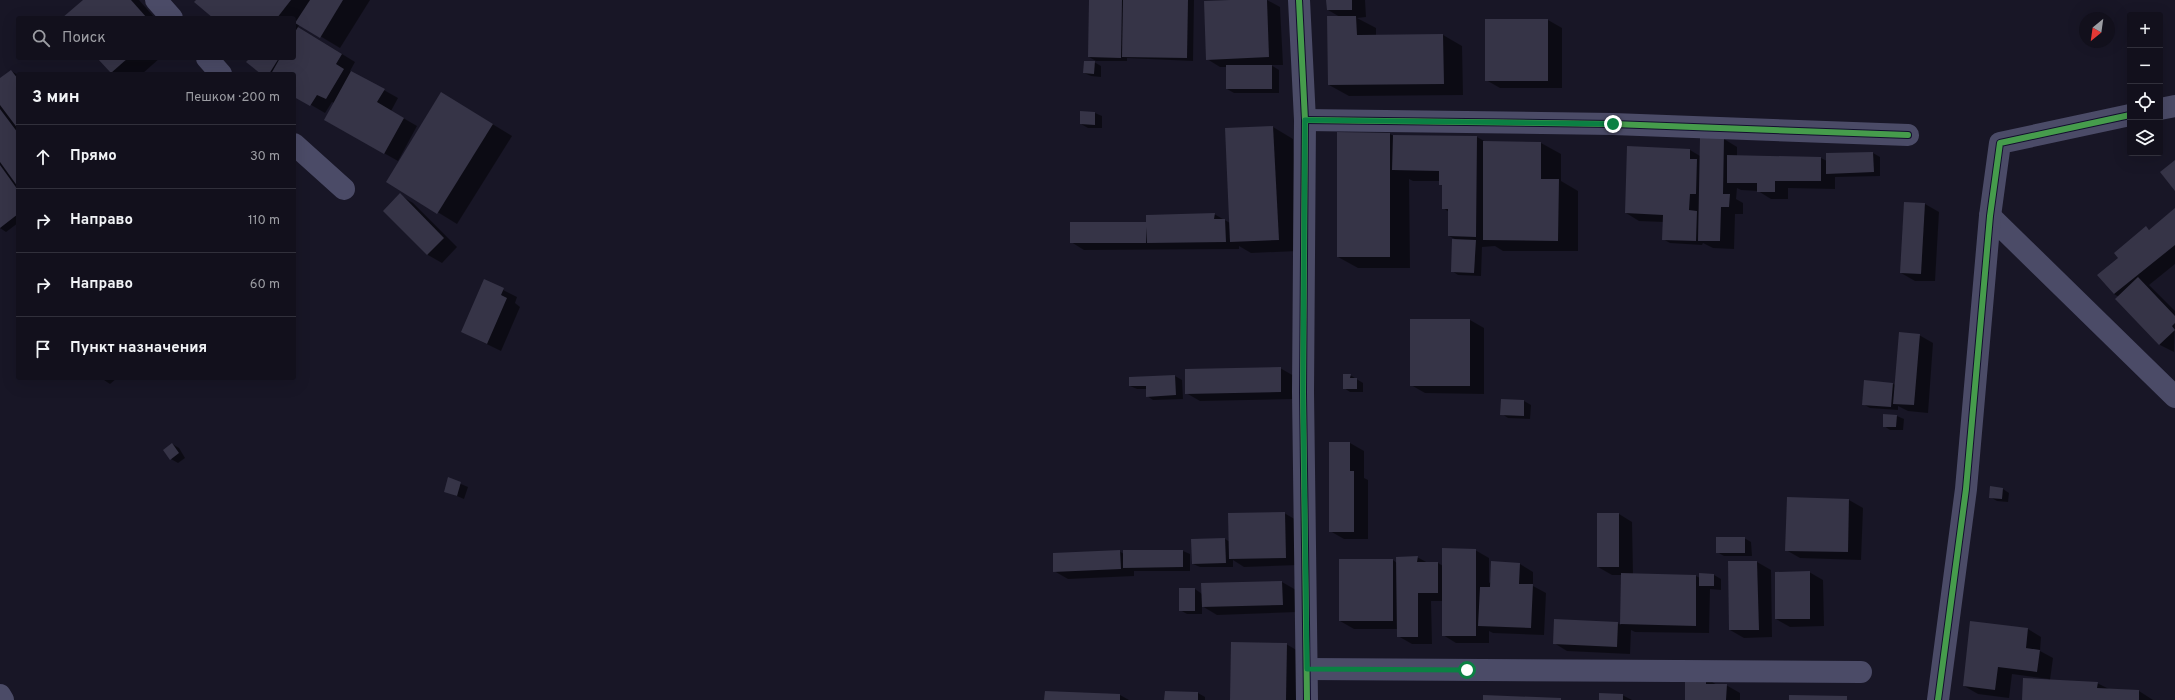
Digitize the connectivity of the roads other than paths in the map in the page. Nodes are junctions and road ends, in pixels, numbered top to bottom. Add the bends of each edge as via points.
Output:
1 (156, 0) edge
2 (1299, 0) edge
3 (170, 16) edge
4 (209, 60) edge
5 (219, 72) edge
6 (2175, 106) edge
7 (2163, 108) edge
8 (2127, 116) edge
9 (1305, 120) junction
10 (1908, 135) dead end
11 (296, 146) edge
12 (344, 189) dead end
13 (1990, 216) junction
14 (2175, 397) edge
15 (1307, 669) junction
16 (1862, 672) dead end
17 (0, 695) edge
18 (4, 700) edge
19 (1307, 700) edge
20 (1938, 700) edge

1 - 3 street
2 - 9 street
4 - 5 street
6 - 7 street
8 - 13 street via 2000,143
9 - 10 street via 1613,124
9 - 15 street via 1303,392
11 - 12 street
13 - 14 street
13 - 20 street via 1966,489
15 - 16 street
15 - 19 street
17 - 18 street

